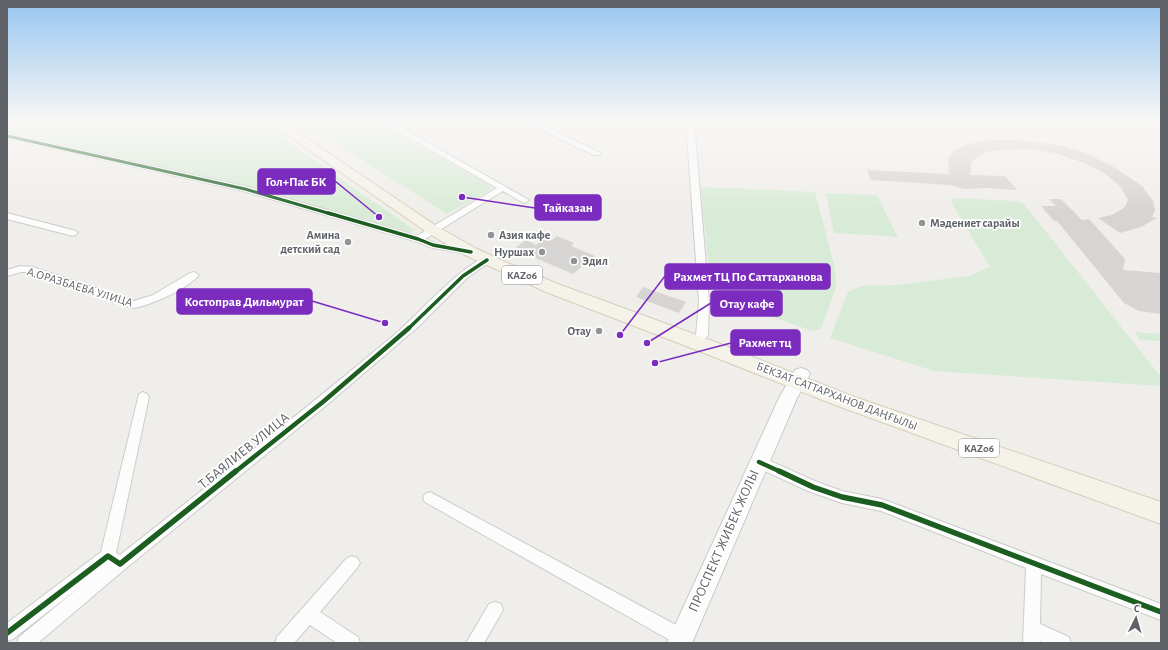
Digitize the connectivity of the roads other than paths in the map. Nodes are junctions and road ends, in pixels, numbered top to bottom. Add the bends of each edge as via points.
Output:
1 (74, 151) edge
2 (320, 151) edge
3 (328, 151) edge
4 (438, 151) edge
5 (593, 151) edge
6 (692, 151) edge
7 (597, 153) dead end
8 (503, 188) junction
9 (525, 200) dead end
10 (7, 216) edge
11 (437, 227) junction
12 (73, 233) dead end
13 (418, 239) junction
14 (471, 252) junction
15 (487, 260) junction
16 (7, 273) edge
17 (194, 275) dead end
18 (702, 335) junction
19 (799, 378) junction
20 (143, 397) dead end
21 (759, 462) junction
22 (430, 498) dead end
23 (1161, 502) edge
24 (1161, 513) edge
25 (114, 560) junction
26 (352, 563) dead end
27 (1034, 563) junction
28 (495, 610) dead end
29 (1161, 612) edge
30 (308, 614) junction
31 (7, 633) edge
32 (1031, 636) edge
33 (680, 640) edge
34 (25, 643) edge
35 (283, 643) edge
36 (352, 643) edge
37 (474, 643) edge
38 (1063, 643) edge

1 - 13 street via 245,190
2 - 11 main road, БЕКЗАТ САТТАРХАНОВ ДАҢҒЫЛЫ / KАZ06
3 - 11 main road, БЕКЗАТ САТТАРХАНОВ ДАҢҒЫЛЫ / KАZ06
4 - 8 street
5 - 7 street
6 - 18 street via 704,302
8 - 9 street
8 - 11 street
10 - 12 street
11 - 13 street
11 - 14 main road, БЕКЗАТ САТТАРХАНОВ ДАҢҒЫЛЫ / KАZ06
11 - 18 main road, БЕКЗАТ САТТАРХАНОВ ДАҢҒЫЛЫ / KАZ06 via 559,282
13 - 14 street via 433,245
14 - 15 main road, БЕКЗАТ САТТАРХАНОВ ДАҢҒЫЛЫ / KАZ06
15 - 19 main road, БЕКЗАТ САТТАРХАНОВ ДАҢҒЫЛЫ / KАZ06 via 650,326
15 - 25 street, Т.БАЯЛИЕВ УЛИЦА via 463,276 414,324 324,400
16 - 17 street, А.ОРАЗБАЕВА УЛИЦА via 29,269 133,305 149,302
18 - 19 main road, БЕКЗАТ САТТАРХАНОВ ДАҢҒЫЛЫ / KАZ06
19 - 21 main road, ПРОСПЕКТ ЖИБЕК ЖОЛЫ
19 - 23 main road, БЕКЗАТ САТТАРХАНОВ ДАҢҒЫЛЫ / KАZ06
19 - 24 main road, БЕКЗАТ САТТАРХАНОВ ДАҢҒЫЛЫ / KАZ06
20 - 25 street
21 - 27 street via 813,487 842,497 882,505
21 - 33 main road, ПРОСПЕКТ ЖИБЕК ЖОЛЫ
22 - 33 street
25 - 31 street, Т.БАЯЛИЕВ УЛИЦА
25 - 34 street, Т.БАЯЛИЕВ УЛИЦА
26 - 30 street
27 - 29 street
27 - 32 street
28 - 37 street
30 - 35 street
30 - 36 street
32 - 38 street

